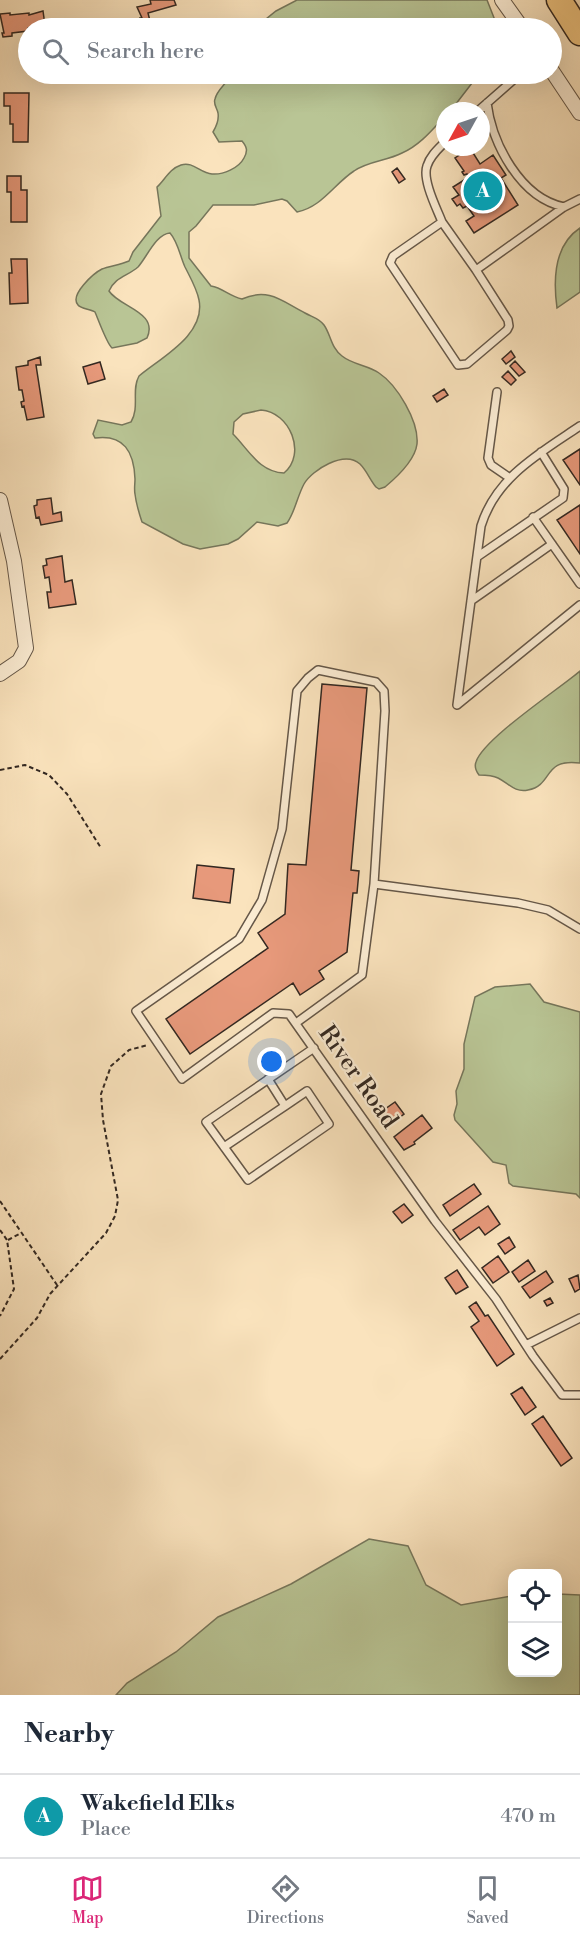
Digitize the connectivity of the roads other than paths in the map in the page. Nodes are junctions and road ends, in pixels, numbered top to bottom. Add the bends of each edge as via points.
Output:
1 (502, 0) edge
2 (559, 0) edge
3 (515, 18) edge
4 (580, 33) edge
5 (509, 84) edge
6 (561, 84) edge
7 (488, 102) edge
8 (580, 113) edge
9 (490, 115) edge
10 (436, 151) edge
11 (580, 199) edge
12 (564, 207) junction
13 (442, 222) junction
14 (476, 270) junction
15 (497, 392) dead end
16 (580, 426) edge
17 (541, 453) junction
18 (510, 478) junction
19 (0, 500) edge
20 (533, 517) junction
21 (552, 544) junction
22 (477, 556) junction
23 (580, 584) edge
24 (471, 601) junction
25 (580, 605) edge
26 (0, 674) edge
27 (374, 884) junction
28 (580, 929) edge
29 (296, 1023) junction
30 (314, 1048) junction
31 (268, 1079) junction
32 (285, 1106) junction
33 (224, 1147) junction
34 (580, 1318) edge
35 (526, 1346) junction
36 (580, 1395) edge

1 - 3 street
2 - 4 highway
5 - 7 lane
6 - 8 street
9 - 12 lane via 500,147 520,177 536,195
10 - 13 lane via 426,168
11 - 12 lane
12 - 14 lane
13 - 14 lane
13 - 14 lane via 393,256 390,264 461,366 509,326
15 - 18 lane via 488,458 491,465
16 - 17 lane
17 - 18 lane
17 - 20 lane via 564,495
18 - 22 lane via 484,517
19 - 26 street via 14,561 26,648 19,661
20 - 21 lane
20 - 22 lane
21 - 23 lane
21 - 24 lane
22 - 24 lane
24 - 25 lane via 457,705
27 - 28 lane via 518,903 548,910
27 - 29 lane, River Road via 362,975
27 - 29 lane, River Road via 384,692 376,682 318,670 297,691 282,830 262,900 239,939 136,1011 182,1079 273,1013 289,1014
29 - 30 lane, River Road
30 - 31 lane
30 - 35 lane, River Road
31 - 32 lane
31 - 33 lane via 206,1122
32 - 33 lane
32 - 33 lane via 307,1091 329,1124 248,1180
34 - 35 lane
35 - 36 lane, River Road via 562,1395

